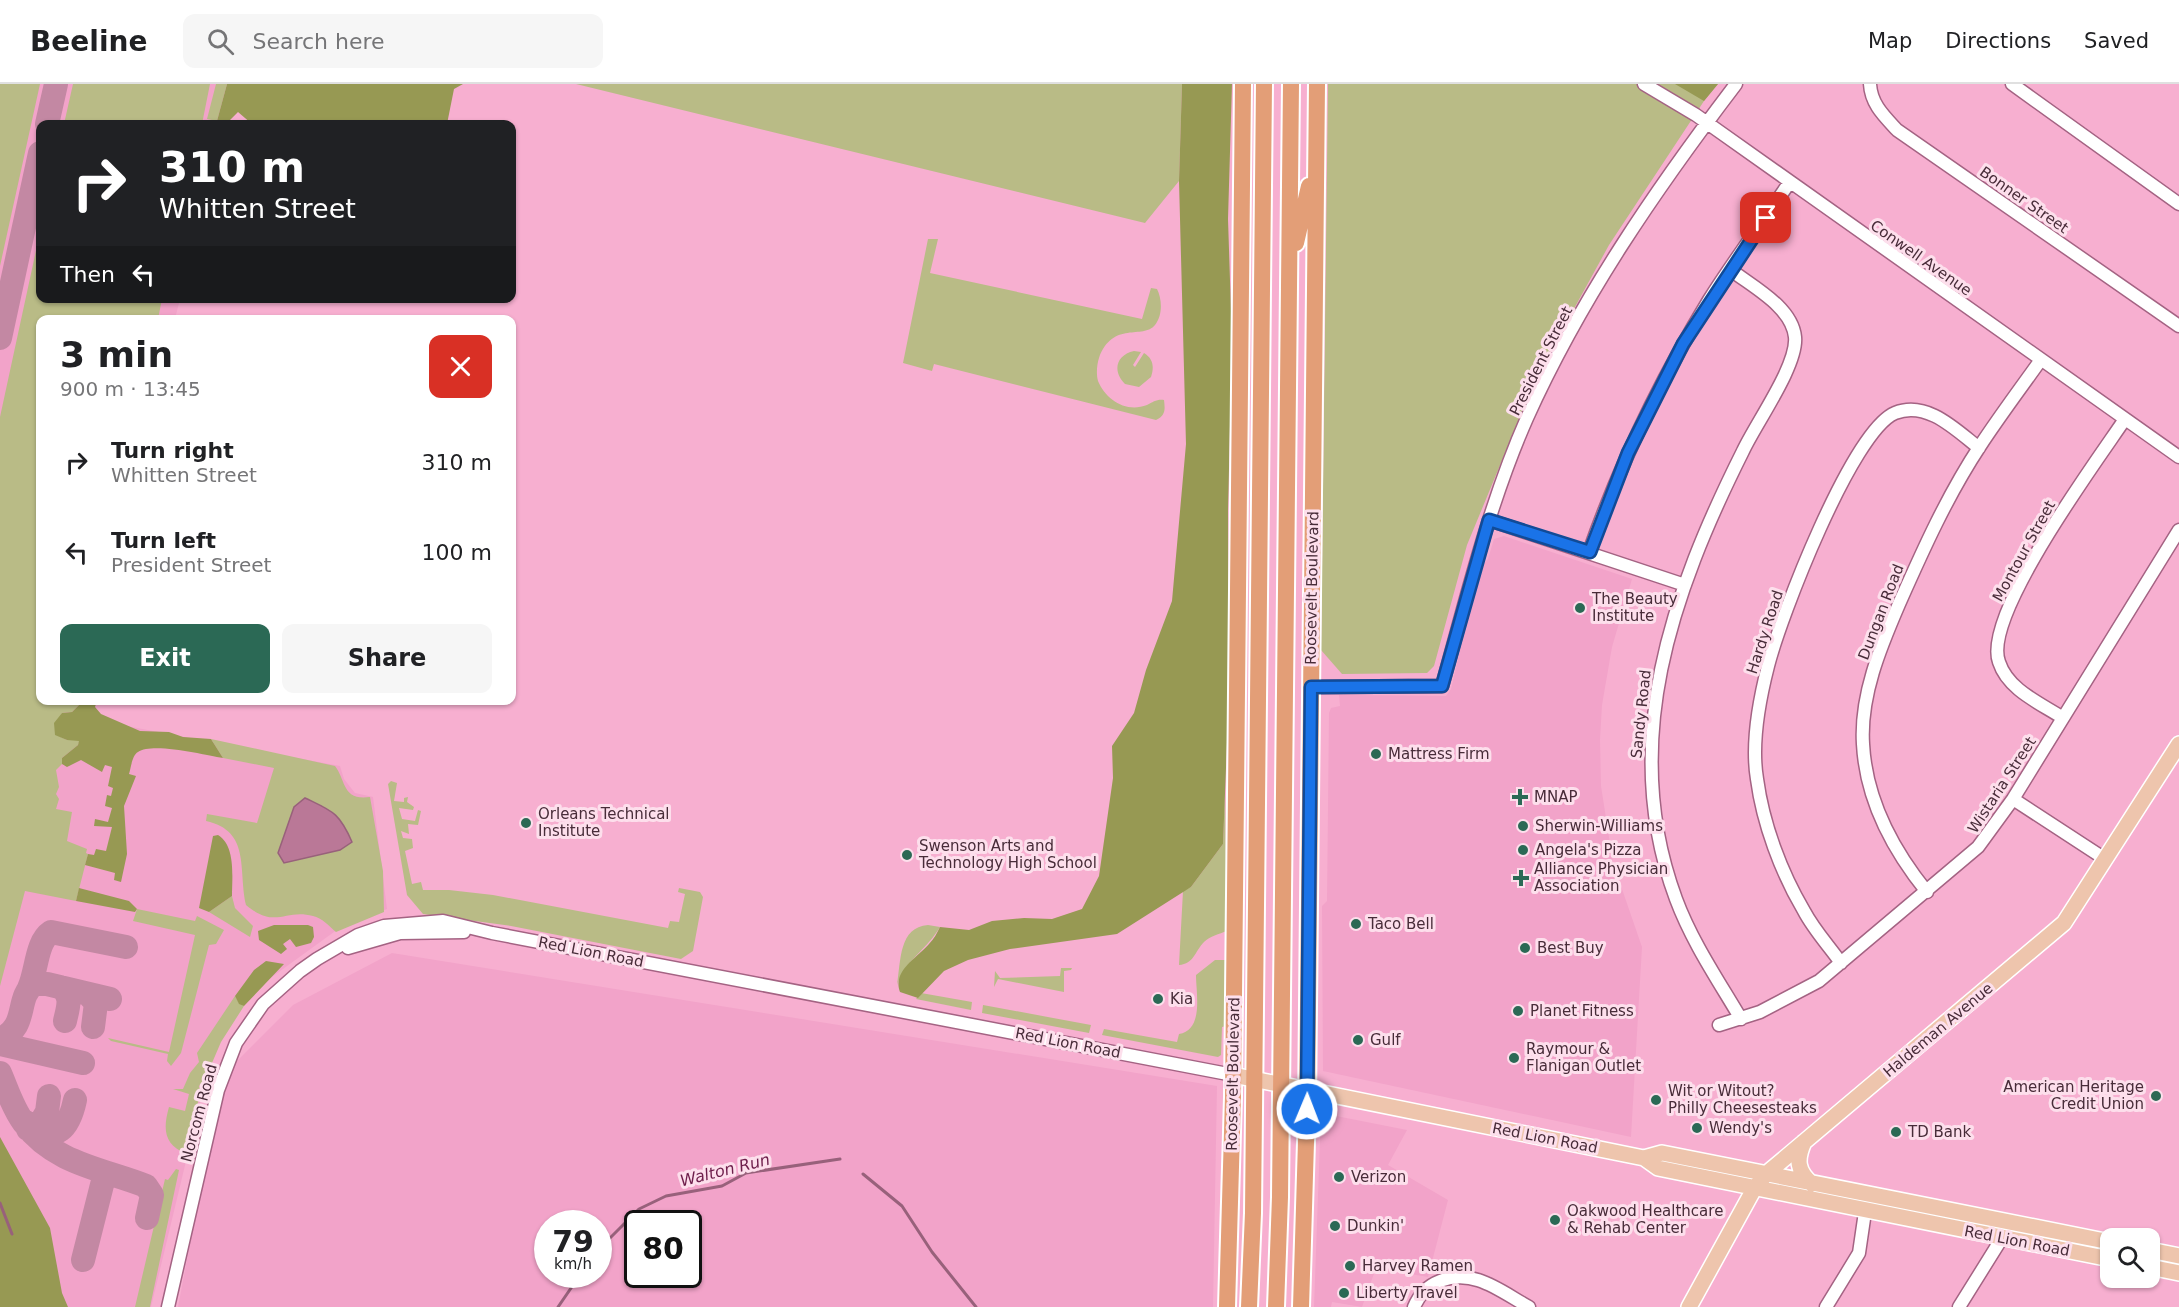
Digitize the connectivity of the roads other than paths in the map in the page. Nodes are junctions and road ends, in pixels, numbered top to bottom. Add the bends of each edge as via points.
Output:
1 (1243, 84) edge
2 (1264, 84) edge
3 (1291, 84) edge
4 (1317, 84) edge
5 (1644, 84) edge
6 (1736, 84) edge
7 (1870, 84) edge
8 (2012, 84) edge
9 (1706, 122) junction
10 (1316, 155) junction
11 (1789, 183) junction
12 (2179, 204) edge
13 (1731, 270) junction
14 (1289, 273) junction
15 (2179, 326) edge
16 (2040, 361) junction
17 (1240, 362) junction
18 (2126, 419) junction
19 (1979, 448) junction
20 (1261, 451) junction
21 (2179, 457) edge
22 (1489, 520) junction
23 (2179, 530) edge
24 (1590, 552) junction
25 (1685, 585) junction
26 (1311, 687) junction
27 (2063, 718) junction
28 (1258, 729) junction
29 (2179, 744) edge
30 (2013, 799) junction
31 (1236, 825) junction
32 (2105, 859) junction
33 (1927, 892) junction
34 (404, 922) joint
35 (418, 932) joint
36 (492, 933) junction
37 (317, 959) junction
38 (1841, 963) junction
39 (1741, 1019) junction
40 (1719, 1025) dead end
41 (1233, 1076) junction
42 (1255, 1080) junction
43 (1281, 1086) junction
44 (1307, 1092) junction
45 (1804, 1141) junction
46 (1644, 1158) junction
47 (1766, 1174) junction
48 (1812, 1184) junction
49 (1754, 1189) junction
50 (1865, 1212) junction
51 (2002, 1238) junction
52 (2100, 1240) edge
53 (2160, 1252) edge
54 (2179, 1256) edge
55 (2100, 1257) edge
56 (2160, 1269) edge
57 (2179, 1273) edge
58 (168, 1307) edge
59 (1227, 1307) edge
60 (1249, 1307) edge
61 (1276, 1307) edge
62 (1299, 1307) edge
63 (1414, 1307) edge
64 (1529, 1307) edge
65 (1689, 1307) edge
66 (1826, 1307) edge
67 (1959, 1307) edge

1 - 17 highway, Roosevelt Boulevard
2 - 20 highway, Roosevelt Boulevard
3 - 14 highway, Roosevelt Boulevard
4 - 10 highway, Roosevelt Boulevard
5 - 9 street, Conwell Avenue
6 - 9 street, President Street
7 - 15 street, Bonner Street via 1870,95 1897,130
8 - 12 street
9 - 11 street, Conwell Avenue
9 - 22 street, President Street via 1614,256 1570,334 1527,419
10 - 14 highway
10 - 26 highway, Roosevelt Boulevard
11 - 13 street
11 - 16 street, Conwell Avenue
13 - 24 street via 1683,344 1648,412
13 - 25 street, Sandy Road via 1790,319 1795,336 1794,355 1743,450
14 - 43 highway, Roosevelt Boulevard
16 - 18 street, Conwell Avenue
16 - 19 street, Dungan Road
17 - 20 highway
17 - 31 highway, Roosevelt Boulevard
18 - 21 street, Conwell Avenue
18 - 27 street, Montour Street via 2053,527 2014,596 1995,646 2009,680
19 - 33 street, Dungan Road via 1918,560 1880,650 1867,704 1863,743 1874,799 1891,843
19 - 38 street, Hardy Road via 1928,412 1896,412 1877,424 1811,547 1768,665 1758,722 1756,778 1774,846 1794,894
20 - 28 highway, Roosevelt Boulevard
22 - 24 street
22 - 26 street, President Street via 1442,686
23 - 27 street, Wistaria Street
24 - 25 street
25 - 39 street, Sandy Road via 1656,691 1651,740 1656,817 1661,851 1677,900 1704,959
26 - 44 highway, Roosevelt Boulevard
27 - 30 street, Wistaria Street
28 - 31 highway
28 - 42 highway, Roosevelt Boulevard
29 - 32 main road, Haldeman Avenue
30 - 32 street
30 - 33 street, Wistaria Street via 1978,847
31 - 41 highway, Roosevelt Boulevard
32 - 45 main road, Haldeman Avenue via 2074,910 2051,935
33 - 38 street, Wistaria Street
34 - 36 street, Red Lion Road via 443,921
34 - 37 street, Norcom Road via 358,935
35 - 36 street, Red Lion Road
35 - 37 street, Norcom Road via 382,937
36 - 41 street, Red Lion Road
37 - 58 street, Norcom Road via 263,1004 236,1043 218,1090
38 - 39 street, Wistaria Street via 1798,994
39 - 40 street, Wistaria Street
41 - 42 main road, Red Lion Road
41 - 59 highway, Roosevelt Boulevard
42 - 43 main road, Red Lion Road
42 - 60 highway, Roosevelt Boulevard
43 - 44 main road, Red Lion Road
43 - 61 highway, Roosevelt Boulevard
44 - 46 main road, Red Lion Road
44 - 62 highway, Roosevelt Boulevard via 1303,1286
45 - 47 main road, Haldeman Avenue
45 - 48 main road via 1798,1154 1799,1169
46 - 47 main road, Red Lion Road via 1662,1153
46 - 49 main road, Red Lion Road via 1658,1168
47 - 48 main road, Red Lion Road
47 - 49 main road, Haldeman Avenue
48 - 52 main road, Red Lion Road
49 - 50 main road, Red Lion Road
49 - 65 main road, Haldeman Avenue
50 - 51 main road, Red Lion Road
50 - 66 street via 1859,1253
51 - 55 main road, Red Lion Road
51 - 67 street
53 - 54 main road
56 - 57 main road
63 - 64 street via 1424,1290 1436,1282 1465,1276 1479,1279

